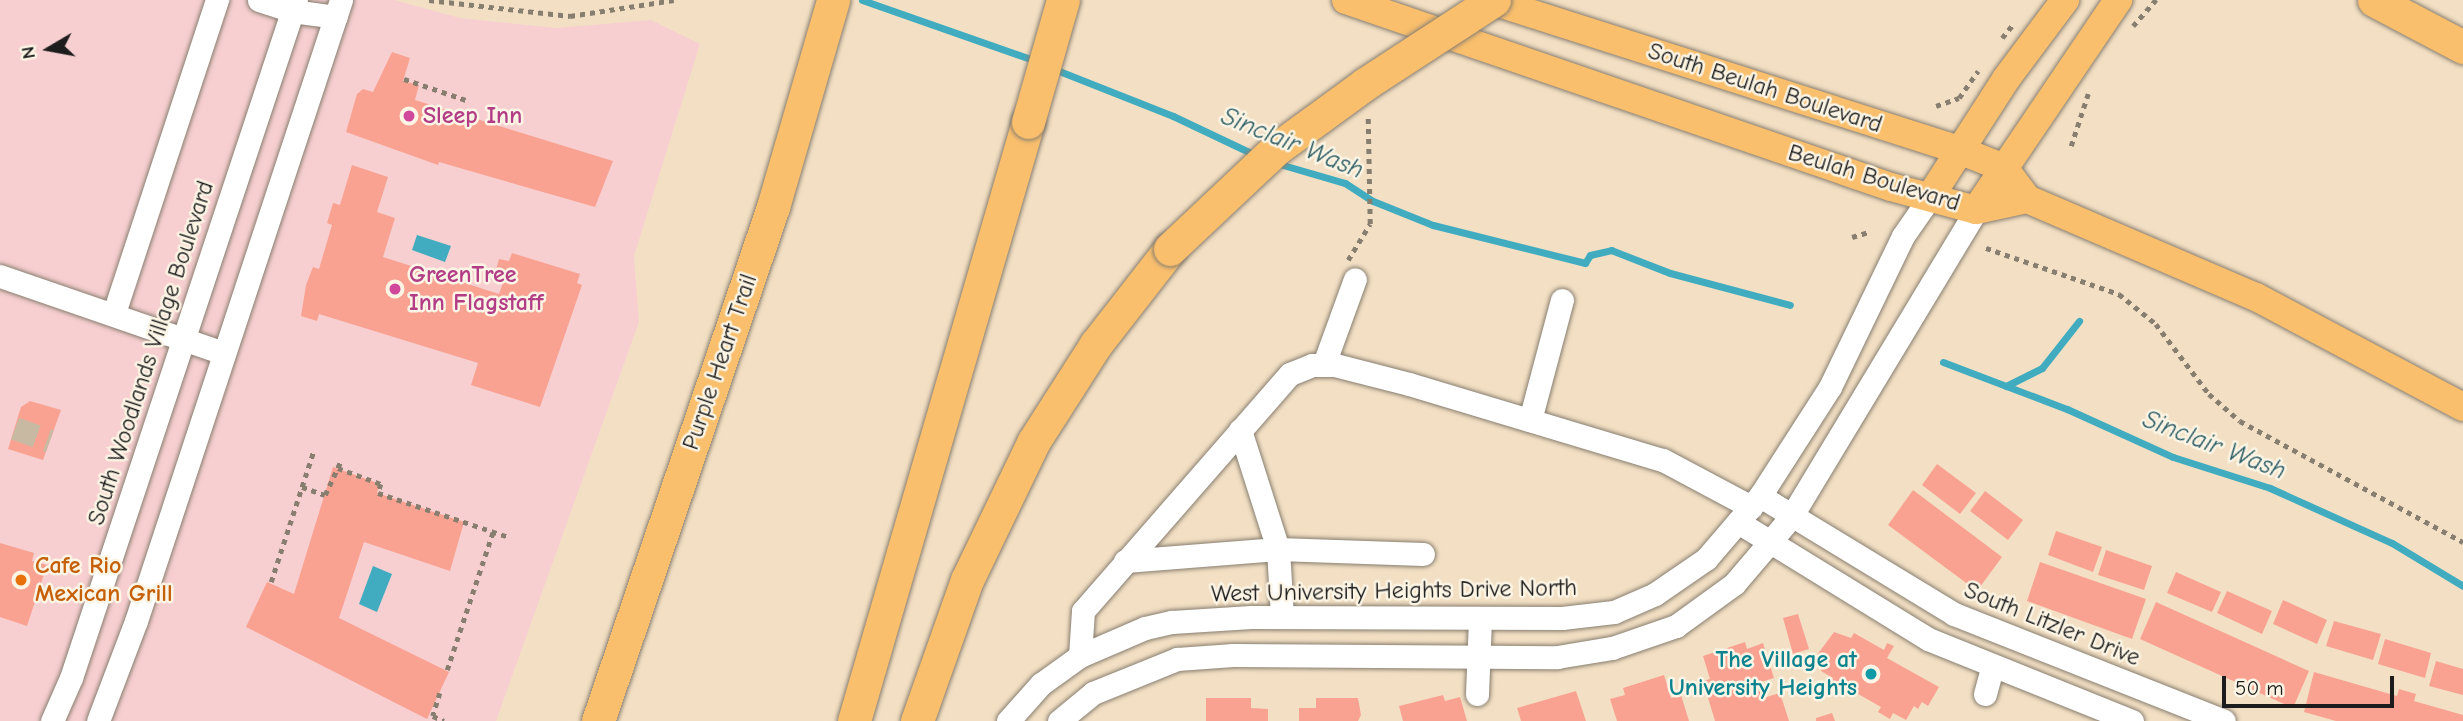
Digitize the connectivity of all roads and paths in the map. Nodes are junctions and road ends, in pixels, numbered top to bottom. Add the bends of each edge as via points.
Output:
1 (216, 0) edge
2 (259, 0) edge
3 (429, 0) edge
4 (674, 0) edge
5 (833, 0) edge
6 (1063, 0) edge
7 (1346, 0) edge
8 (1489, 0) edge
9 (1494, 0) edge
10 (2065, 0) edge
11 (2118, 0) edge
12 (2156, 0) edge
13 (2374, 0) edge
14 (294, 6) edge
15 (339, 8) edge
16 (2126, 35) dead end
17 (2463, 47) edge
18 (404, 79) dead end
19 (2089, 91) dead end
20 (469, 102) dead end
21 (1368, 110) dead end
22 (2071, 146) dead end
23 (1959, 150) junction
24 (2004, 168) junction
25 (1930, 197) junction
26 (2027, 199) junction
27 (1976, 210) junction
28 (1868, 232) dead end
29 (1852, 237) dead end
30 (1986, 248) dead end
31 (0, 276) edge
32 (1355, 279) joint
33 (1562, 300) dead end
34 (114, 313) junction
35 (184, 338) junction
36 (223, 353) junction
37 (1324, 364) junction
38 (2463, 407) edge
39 (1530, 420) junction
40 (1240, 430) junction
41 (313, 453) dead end
42 (341, 460) dead end
43 (338, 468) junction
44 (383, 474) dead end
45 (380, 483) junction
46 (302, 487) junction
47 (1750, 508) junction
48 (1791, 517) junction
49 (493, 532) junction
50 (509, 537) dead end
51 (2463, 542) edge
52 (1769, 544) junction
53 (1278, 549) junction
54 (1423, 554) dead end
55 (1125, 561) junction
56 (271, 582) dead end
57 (1282, 617) junction
58 (1480, 618) junction
59 (1080, 656) junction
60 (1479, 657) junction
61 (1993, 667) junction
62 (447, 670) dead end
63 (440, 693) dead end
64 (1477, 694) dead end
65 (1986, 694) dead end
66 (52, 721) edge
67 (98, 721) edge
68 (444, 721) edge
69 (598, 721) edge
70 (854, 721) edge
71 (917, 721) edge
72 (1008, 721) edge
73 (1059, 721) edge
74 (2132, 721) edge
75 (2224, 721) edge

1 - 34 street
2 - 14 street
3 - 4 path via 570,16
5 - 69 highway, Purple Heart Trail via 774,207
6 - 70 highway, bridge
7 - 25 main road, Beulah Boulevard
8 - 23 main road, South Beulah Boulevard
9 - 71 highway, bridge via 1276,149 1170,249 1096,344 1034,441 967,580
10 - 23 main road
11 - 24 main road
12 - 16 path
13 - 17 highway
14 - 15 street
14 - 35 street, South Woodlands Village Boulevard
15 - 36 street
18 - 20 path
19 - 22 path
21 - 32 path via 1370,224 1351,249 1347,266
23 - 24 main road, South Beulah Boulevard
23 - 25 main road
24 - 26 main road
24 - 27 main road
25 - 27 main road, Beulah Boulevard
25 - 47 street, West University Heights Drive North via 1903,236 1830,387
26 - 27 main road, Beulah Boulevard
26 - 38 main road via 2256,297
27 - 48 street
28 - 29 path
30 - 51 path via 2119,294 2156,324 2209,394 2239,421
31 - 34 street
32 - 37 street
33 - 39 street
34 - 35 street
35 - 36 street
35 - 66 street, South Woodlands Village Boulevard via 71,678
36 - 67 street via 136,621
37 - 39 street
37 - 40 street via 1290,374
39 - 47 street via 1663,460
40 - 53 street
40 - 55 street
41 - 46 path
42 - 43 path
43 - 45 path
43 - 46 path via 325,495
44 - 45 path
45 - 49 path via 378,493
46 - 56 path
47 - 48 street, South Litzler Drive
47 - 52 street
47 - 58 street, West University Heights Drive North via 1706,559 1655,594 1614,612 1563,618
48 - 52 street
48 - 75 street, South Litzler Drive via 1966,620
49 - 50 path
49 - 62 path
52 - 60 street via 1734,584 1676,626 1612,648 1557,657
52 - 61 street via 1928,639
53 - 54 street
53 - 55 street
53 - 57 street
55 - 59 street via 1083,611
57 - 58 street, West University Heights Drive North
57 - 59 street, West University Heights Drive North via 1172,622
58 - 60 street
59 - 72 street, West University Heights Drive North via 1041,684
60 - 64 street
60 - 73 street via 1233,655 1177,659 1093,693
61 - 65 street
61 - 74 street
63 - 68 path via 433,716

